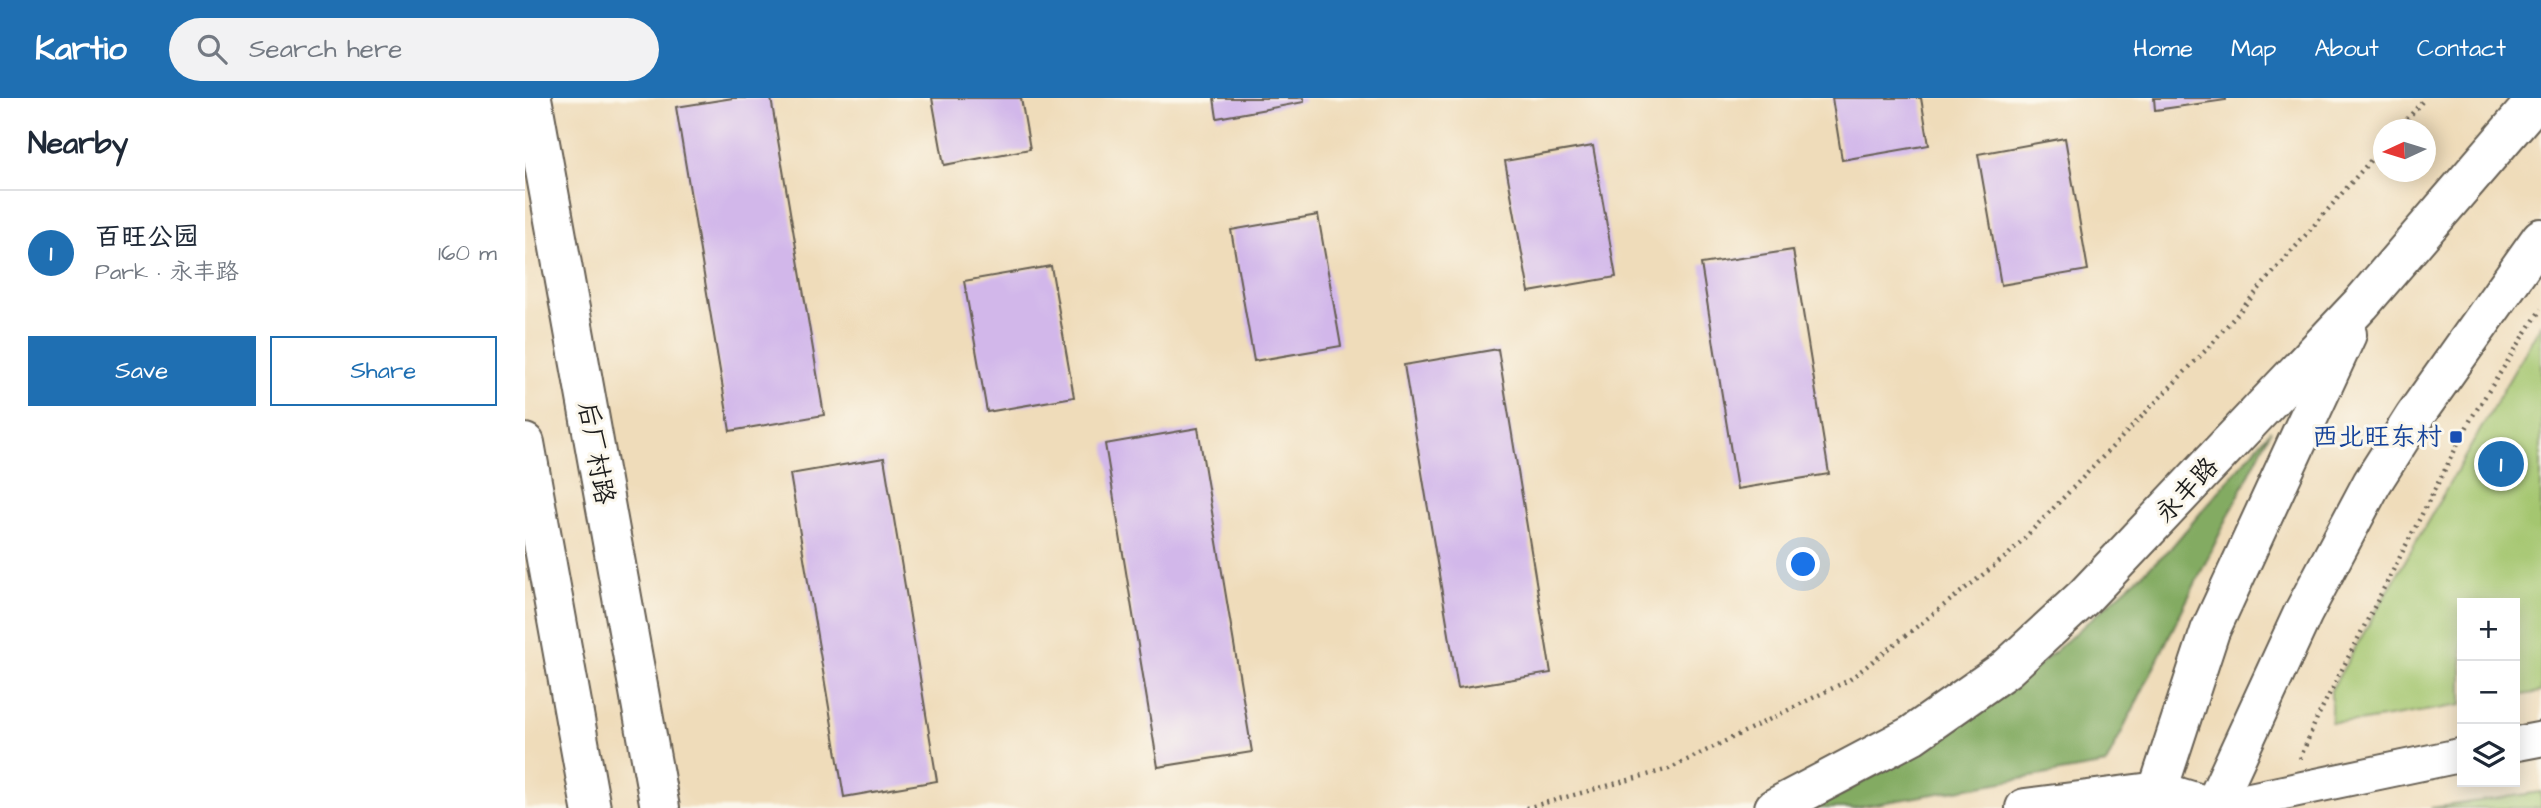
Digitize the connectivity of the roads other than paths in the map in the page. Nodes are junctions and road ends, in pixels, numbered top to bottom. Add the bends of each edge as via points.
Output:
1 (532, 98) edge
2 (2538, 98) edge
3 (2541, 238) edge
4 (2361, 304) junction
5 (525, 443) edge
6 (2541, 739) edge
7 (2520, 743) edge
8 (2457, 756) edge
9 (2155, 800) edge
10 (591, 808) edge
11 (660, 808) edge
12 (1774, 808) edge
13 (2025, 808) edge
14 (2214, 808) edge

1 - 11 main road, 后厂村路
2 - 4 main road, 永丰路
3 - 14 main road via 2372,483 2303,613
4 - 9 main road via 2210,631
4 - 12 main road, 永丰路 via 2098,584 2006,669 1912,735
5 - 10 main road
6 - 7 street
8 - 14 street
9 - 13 main road
9 - 14 main road

